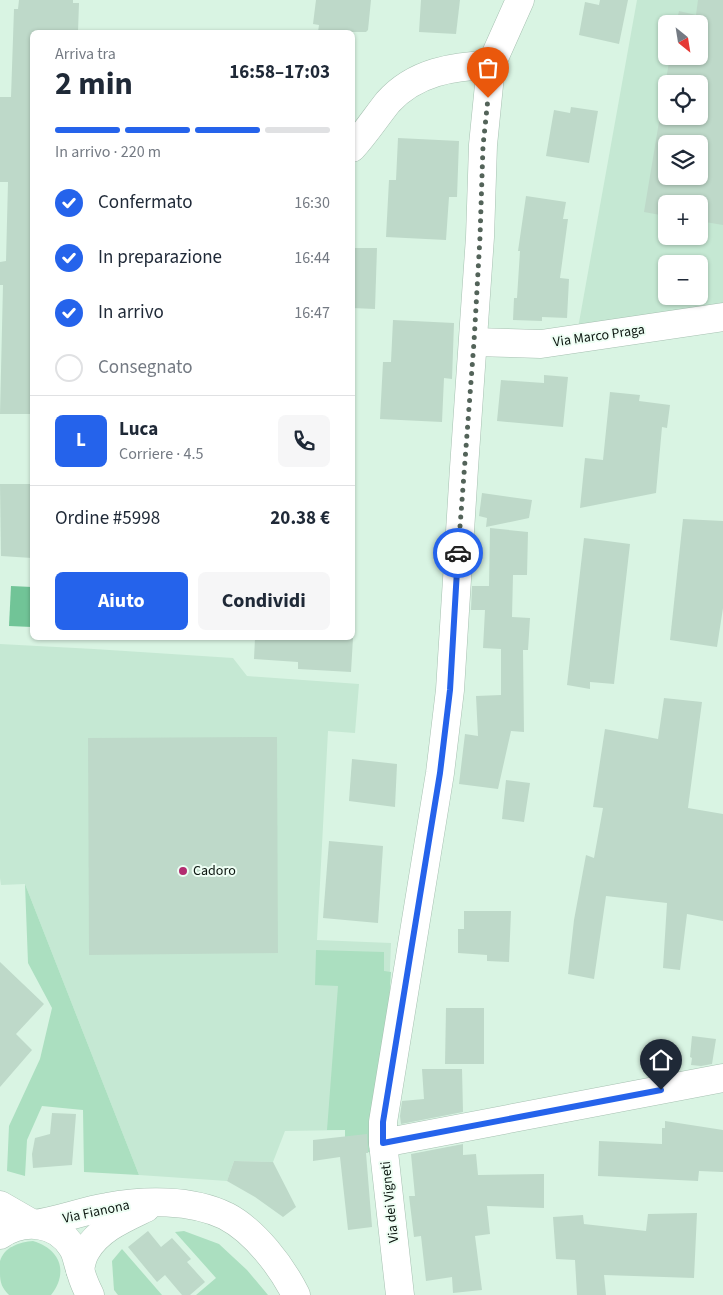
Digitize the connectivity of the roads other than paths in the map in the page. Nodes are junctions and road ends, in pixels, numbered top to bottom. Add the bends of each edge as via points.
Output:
1 (520, 0) edge
2 (491, 65) junction
3 (355, 144) edge
4 (723, 317) edge
5 (474, 342) junction
6 (723, 1078) edge
7 (383, 1143) junction
8 (158, 1203) junction
9 (0, 1204) edge
10 (33, 1224) junction
11 (0, 1235) edge
12 (77, 1282) edge
13 (90, 1295) edge
14 (296, 1295) edge
15 (400, 1295) edge

1 - 2 street, Via dei Vigneti
2 - 3 street via 462,66 435,72 411,84 390,101
2 - 5 street, Via dei Vigneti via 483,146
4 - 5 street, Via Marco Praga via 541,344
5 - 7 street, Via dei Vigneti via 450,690 440,773 383,1122
6 - 7 street
7 - 15 street, Via dei Vigneti
8 - 10 street, Via Fianona via 106,1207
8 - 12 street, Via Fianona via 118,1221 99,1235 85,1252
8 - 14 street, Via Fianona via 198,1207 226,1216 247,1230 268,1253
9 - 10 street
10 - 11 street, Via Fianona via 11,1228
10 - 12 street via 55,1230 72,1247
12 - 13 street

